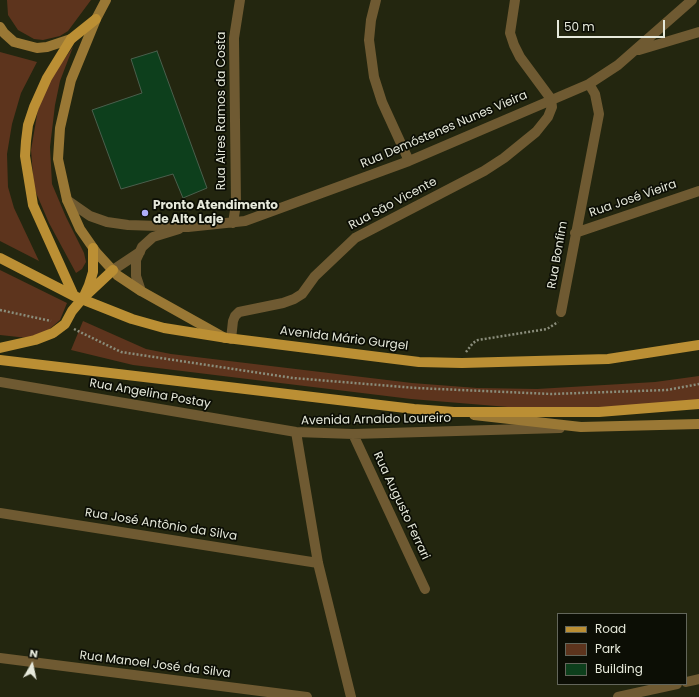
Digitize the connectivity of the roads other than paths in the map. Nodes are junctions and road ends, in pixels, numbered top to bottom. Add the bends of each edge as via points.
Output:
1 (106, 0) edge
2 (240, 0) edge
3 (376, 0) edge
4 (515, 0) edge
5 (692, 0) edge
6 (96, 19) junction
7 (0, 27) edge
8 (699, 32) edge
9 (71, 39) junction
10 (635, 51) junction
11 (589, 84) junction
12 (551, 99) junction
13 (409, 161) junction
14 (699, 191) edge
15 (67, 200) junction
16 (233, 223) junction
17 (188, 227) junction
18 (575, 233) junction
19 (93, 248) junction
20 (140, 252) junction
21 (0, 258) edge
22 (113, 270) junction
23 (141, 291) junction
24 (78, 298) junction
25 (561, 312) road end
26 (229, 338) junction
27 (699, 345) edge
28 (0, 348) edge
29 (0, 360) edge
30 (0, 382) edge
31 (699, 404) edge
32 (454, 412) junction
33 (699, 424) edge
34 (581, 427) junction
35 (296, 432) junction
36 (353, 434) junction
37 (0, 513) edge
38 (318, 563) junction
39 (425, 589) dead end
40 (0, 658) edge
41 (699, 679) edge
42 (687, 682) edge
43 (672, 685) edge
44 (306, 697) edge
45 (351, 697) edge
46 (618, 697) edge

1 - 6 main road
2 - 16 street, Rua Aires Ramos da Costa via 234,38 236,204
3 - 13 street via 369,40 374,77 382,102
4 - 12 street via 510,33 514,45
5 - 10 street, Rua Demóstenes Nunes Vieira
6 - 9 main road
6 - 15 main road via 71,80 60,128 58,160
7 - 9 main road via 14,42 38,48
8 - 10 street
9 - 24 main road via 47,78 34,107 28,125 25,156 33,205
10 - 11 street, Rua Demóstenes Nunes Vieira
11 - 12 street, Rua Demóstenes Nunes Vieira
11 - 18 street, Rua Bonfim via 599,114
12 - 13 street, Rua Demóstenes Nunes Vieira
12 - 26 street, Rua São Vicente via 552,107 548,117 536,132 504,158 355,238 315,276 302,294 294,299 239,312 234,316
13 - 16 street, Rua Demóstenes Nunes Vieira via 245,221
14 - 18 street, Rua José Vieira
15 - 17 street, Rua Demóstenes Nunes Vieira via 90,216 108,222
15 - 19 main road via 80,229
16 - 17 street, Rua Demóstenes Nunes Vieira
17 - 20 street via 153,238
18 - 25 street, Rua Bonfim
19 - 22 main road
19 - 24 main road via 90,285
20 - 22 street
20 - 23 street via 136,260 136,276
21 - 24 main road, Avenida Mário Gurgel
22 - 23 main road
22 - 24 main road via 98,286
23 - 26 main road
24 - 26 main road, Avenida Mário Gurgel via 132,319 164,328
24 - 28 main road via 65,324 53,333
26 - 27 main road, Avenida Mário Gurgel via 419,362 462,363 608,359
29 - 32 main road
30 - 35 street, Rua Angelina Postay
31 - 32 main road via 599,412
32 - 34 main road
33 - 34 main road
34 - 36 street, Avenida Arnaldo Loureiro
35 - 36 street, Avenida Arnaldo Loureiro
35 - 38 street, Avenida Arnaldo Loureiro
36 - 39 street, Rua Augusto Ferrari
37 - 38 street, Rua José Antônio da Silva
38 - 45 street, Avenida Arnaldo Loureiro
40 - 44 street, Rua Manoel José da Silva
41 - 42 street
43 - 46 street

